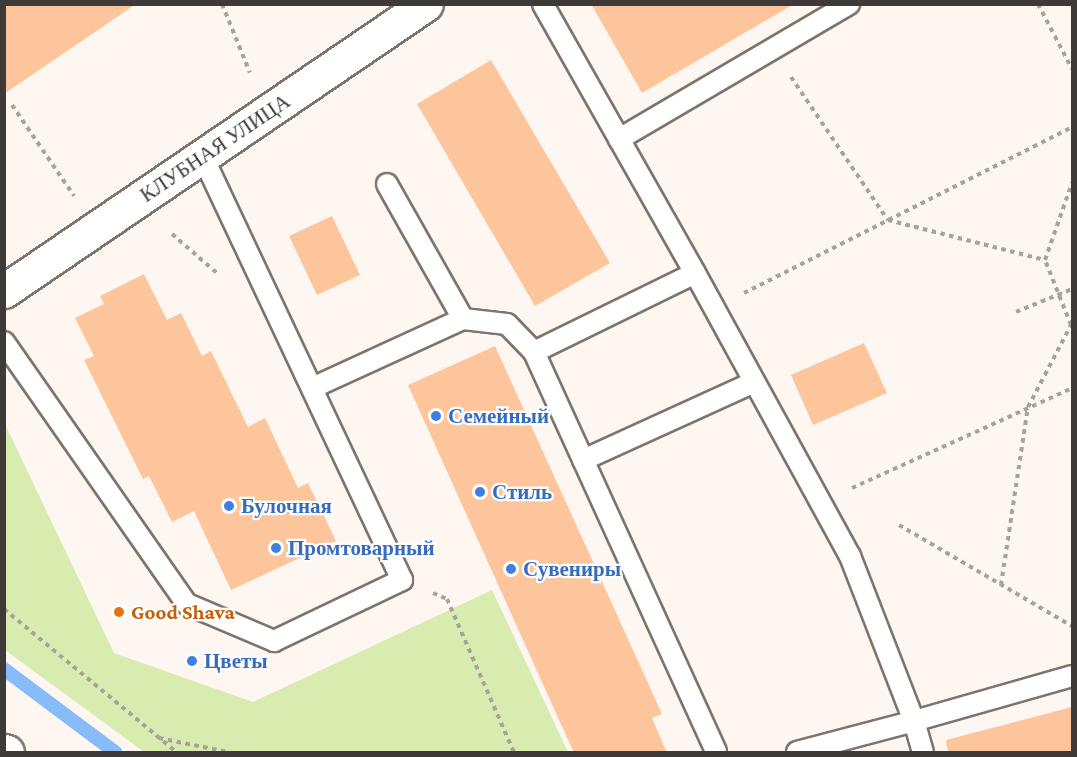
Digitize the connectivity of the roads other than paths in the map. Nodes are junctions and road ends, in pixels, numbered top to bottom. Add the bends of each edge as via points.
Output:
1 (426, 4) edge
2 (543, 4) edge
3 (849, 4) edge
4 (619, 139) junction
5 (203, 157) junction
6 (387, 184) dead end
7 (695, 273) junction
8 (4, 291) edge
9 (463, 319) junction
10 (4, 342) edge
11 (534, 352) junction
12 (754, 382) junction
13 (312, 388) junction
14 (583, 460) junction
15 (1072, 676) edge
16 (914, 721) junction
17 (716, 753) edge
18 (797, 753) edge
19 (923, 753) edge

1 - 5 street, КЛУБНАЯ УЛИЦА
2 - 4 lane
3 - 4 lane
4 - 7 lane
5 - 8 street, КЛУБНАЯ УЛИЦА
5 - 13 lane
6 - 9 lane
7 - 11 lane
7 - 12 lane
9 - 11 lane via 507,324
9 - 13 lane
10 - 13 lane via 187,604 274,641 402,580
11 - 14 lane
12 - 14 lane
12 - 16 lane via 850,556
14 - 17 lane
15 - 16 lane
16 - 18 lane
16 - 19 lane

